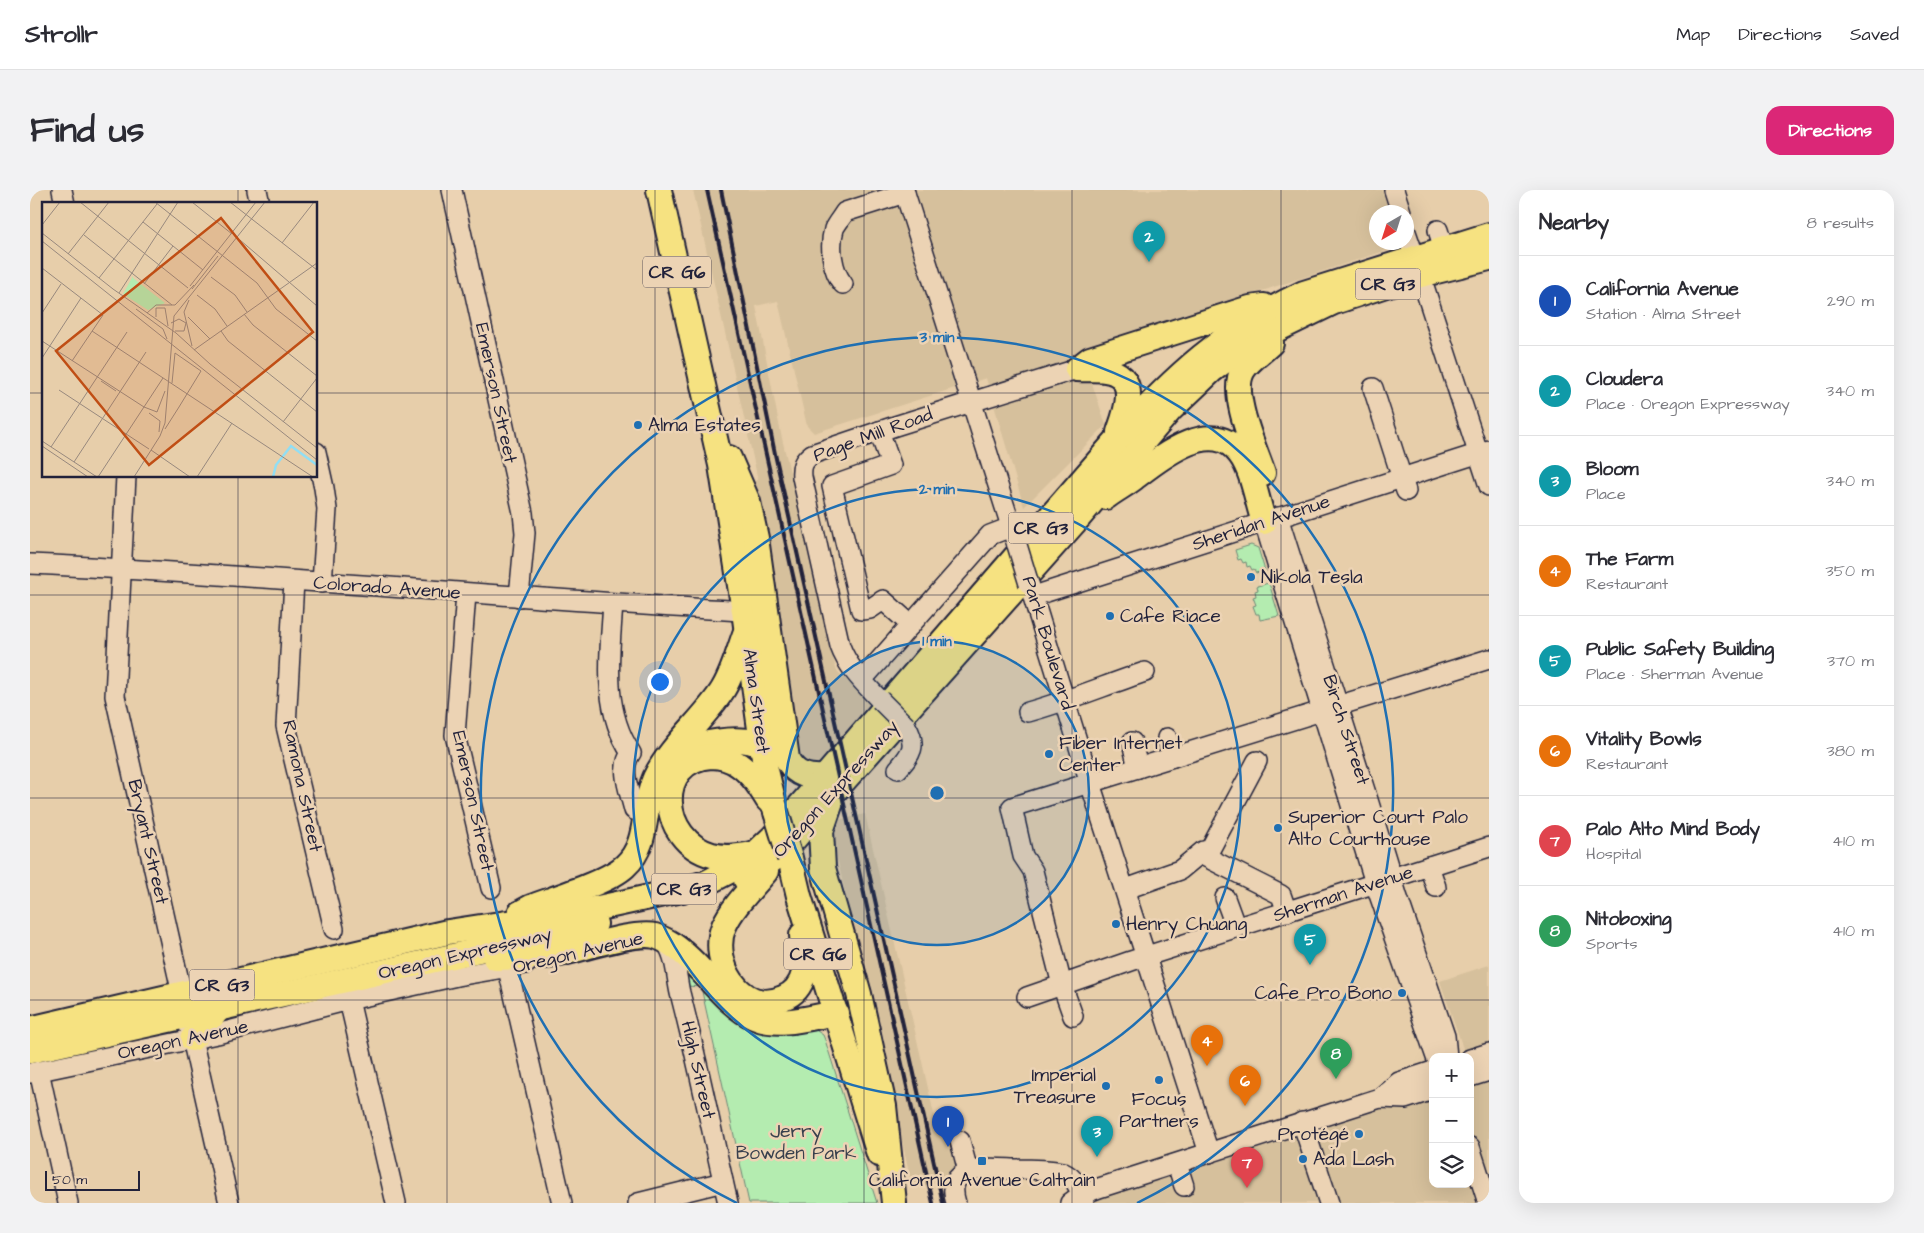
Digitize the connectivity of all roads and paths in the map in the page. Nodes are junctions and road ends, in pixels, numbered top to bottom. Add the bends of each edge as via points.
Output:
1 (452, 190) edge
2 (659, 190) edge
3 (1394, 190) edge
4 (904, 191) edge
5 (1399, 205) edge
6 (1489, 235) edge
7 (1412, 250) edge
8 (1489, 258) edge
9 (1417, 266) junction
10 (843, 284) dead end
11 (1286, 313) junction
12 (696, 354) junction
13 (1077, 369) junction
14 (1373, 388) dead end
15 (971, 402) junction
16 (879, 431) junction
17 (1116, 441) junction
18 (1484, 452) edge
19 (318, 461) edge
20 (126, 478) edge
21 (1412, 482) junction
22 (1489, 486) edge
23 (1080, 516) junction
24 (1271, 520) junction
25 (1014, 536) junction
26 (30, 564) edge
27 (121, 569) junction
28 (294, 581) junction
29 (322, 583) junction
30 (1032, 590) junction
31 (466, 594) junction
32 (519, 597) junction
33 (613, 603) junction
34 (745, 620) junction
35 (911, 625) junction
36 (1489, 659) edge
37 (1145, 672) dead end
38 (1101, 674) dead end
39 (862, 680) junction
40 (1064, 694) junction
41 (1330, 709) junction
42 (1028, 712) dead end
43 (1167, 738) dead end
44 (1132, 742) dead end
45 (762, 747) junction
46 (1173, 757) junction
47 (1257, 761) dead end
48 (664, 763) junction
49 (1138, 768) junction
50 (898, 770) dead end
51 (832, 782) junction
52 (1090, 783) junction
53 (634, 810) dead end
54 (776, 812) junction
55 (1489, 847) edge
56 (1203, 851) dead end
57 (755, 854) junction
58 (787, 855) junction
59 (1429, 866) junction
60 (1383, 881) junction
61 (1436, 887) dead end
62 (491, 888) dead end
63 (1126, 889) junction
64 (800, 896) junction
65 (1225, 898) dead end
66 (1287, 912) junction
67 (503, 922) junction
68 (1236, 928) junction
69 (334, 929) dead end
70 (663, 939) junction
71 (558, 954) junction
72 (1147, 957) junction
73 (451, 967) junction
74 (508, 969) junction
75 (1062, 985) junction
76 (1027, 997) dead end
77 (349, 1000) junction
78 (185, 1005) junction
79 (219, 1009) junction
80 (836, 1012) junction
81 (1073, 1016) dead end
82 (30, 1029) edge
83 (192, 1039) junction
84 (1435, 1053) edge
85 (1447, 1053) edge
86 (1489, 1053) edge
87 (1474, 1058) edge
88 (33, 1065) edge
89 (1489, 1071) edge
90 (1429, 1072) edge
91 (1474, 1076) edge
92 (1429, 1091) edge
93 (1380, 1098) junction
94 (1302, 1122) junction
95 (960, 1141) dead end
96 (1209, 1152) junction
97 (1474, 1159) edge
98 (1177, 1164) junction
99 (968, 1171) junction
100 (723, 1182) junction
101 (1184, 1186) dead end
102 (1078, 1200) edge
103 (68, 1203) edge
104 (229, 1203) edge
105 (396, 1203) edge
106 (562, 1203) edge
107 (638, 1203) edge
108 (728, 1203) edge
109 (894, 1203) edge
110 (956, 1203) edge
111 (1329, 1203) edge
112 (1488, 1203) edge

1 - 32 street, Emerson Street via 523,513 525,533
2 - 12 main road, Alma Street / CR G6
3 - 5 street
4 - 10 street via 845,212 834,230 832,255 832,263
4 - 15 street, Park Boulevard
6 - 9 main road, CR G3 via 1441,240
7 - 9 street
8 - 9 main road, Oregon Expressway / CR G3
9 - 11 main road, Oregon Expressway / CR G3 via 1334,302
9 - 18 street
11 - 13 main road via 1250,308 1090,359
11 - 17 main road, Oregon Expressway / CR G3 via 1233,333 1199,357
11 - 23 main road, Oregon Expressway / CR G3 via 1196,384
11 - 24 main road via 1242,371 1238,388
12 - 34 main road, Alma Street / CR G6 via 721,465
12 - 51 main road via 732,467 748,502 787,759 802,775
13 - 15 street, Page Mill Road
13 - 17 main road via 1109,370 1118,374 1128,388 1128,403
14 - 21 street
15 - 16 street, Page Mill Road
15 - 25 street, Park Boulevard
16 - 35 street via 891,465 832,486 861,610 870,609 883,600
16 - 39 street, Page Mill Road via 812,454 801,466 840,646
17 - 51 main road, Oregon Expressway / CR G3
18 - 21 street, Sheridan Avenue
18 - 22 street
19 - 29 street via 327,510
20 - 27 street, Bryant Street
21 - 24 street, Sheridan Avenue via 1349,502
23 - 24 main road via 1169,454 1194,441 1215,438 1226,441 1241,455
23 - 51 main road, Oregon Expressway / CR G3
24 - 30 street, Sheridan Avenue
24 - 41 street, Birch Street
25 - 30 street, Park Boulevard, bridge
25 - 35 street via 990,535
26 - 27 street, Colorado Avenue
27 - 28 street, Colorado Avenue
27 - 78 street, Bryant Street via 115,696
28 - 29 street, Colorado Avenue
28 - 69 street, Ramona Street via 286,726
29 - 31 street, Colorado Avenue
30 - 40 street, Park Boulevard
31 - 32 street, Colorado Avenue
31 - 62 street, Emerson Street via 455,735
32 - 33 street, Colorado Avenue
33 - 34 street, Colorado Avenue
33 - 53 street via 609,686 617,726 631,753 625,770
34 - 45 main road, Alma Street / CR G6
34 - 48 main road via 732,672 722,690
35 - 39 street
36 - 41 street
37 - 40 street
38 - 40 street
39 - 50 street, bridge via 906,726 913,741 908,757
40 - 42 street
40 - 52 street, Park Boulevard
41 - 46 street
41 - 60 street, Birch Street
43 - 46 street
44 - 49 street
45 - 48 main road via 753,742 731,741 700,745 680,750
45 - 54 main road, Alma Street / CR G6
46 - 49 street
47 - 66 street via 1206,857 1281,895
48 - 67 main road via 651,789 638,848 626,866
49 - 52 street
51 - 57 main road, Oregon Expressway / CR G3
51 - 58 main road, Oregon Expressway / CR G3
51 - 109 main road via 823,823 822,855 826,880 859,994 884,1106
52 - 63 street, Park Boulevard
52 - 75 street via 1012,807 1023,856 1033,871
54 - 57 main road via 750,774 725,758 710,756 696,760 675,779 669,799 670,810 672,820 684,839 712,855 734,857
54 - 58 main road, Alma Street / CR G6, bridge
55 - 59 street, Sherman Avenue
56 - 63 street via 1180,870
57 - 67 main road, Oregon Expressway / CR G3 via 726,874 682,890 580,912
58 - 64 main road, Alma Street / CR G6
58 - 64 main road via 735,908 721,937 720,948 726,972 731,982 748,997 758,1001 778,1001 794,992 800,984 805,967
58 - 73 main road, Oregon Expressway / CR G3 via 744,882 705,899
59 - 60 street, Sherman Avenue
59 - 61 street
60 - 66 street, Sherman Avenue
60 - 84 street, Birch Street
60 - 85 street, Birch Street via 1445,1036
63 - 72 street, Park Boulevard
64 - 80 main road, Alma Street / CR G6
65 - 68 street
66 - 68 street, Sherman Avenue
67 - 78 main road, Oregon Expressway / CR G3 via 448,932
68 - 72 street, Sherman Avenue
70 - 71 main road, Oregon Avenue via 635,936
70 - 80 main road, Oregon Avenue via 752,1017 781,1021
70 - 100 street, High Street via 671,949
71 - 73 main road via 495,958
71 - 74 street, Oregon Avenue
72 - 75 street, Sherman Avenue
72 - 96 street, Park Boulevard
73 - 74 street, Oregon Avenue
73 - 77 street, Oregon Avenue
73 - 79 main road, Oregon Expressway / CR G3
74 - 106 street
75 - 76 street, Sherman Avenue
75 - 81 street
77 - 83 street, Oregon Avenue
77 - 105 street
78 - 79 main road, Oregon Expressway / CR G3
78 - 82 main road, Oregon Expressway / CR G3
78 - 83 street, Bryant Street
78 - 88 main road, Oregon Expressway / CR G3
79 - 83 main road
80 - 109 main road, Alma Street
83 - 88 street, Oregon Avenue
83 - 104 street, Bryant Street
86 - 87 street
88 - 103 street
89 - 91 street
90 - 93 street via 1399,1082
92 - 93 street via 1405,1099
93 - 94 street
94 - 96 street
94 - 111 street
95 - 99 street
96 - 98 street
97 - 112 street
98 - 101 street
98 - 102 street
99 - 102 street via 983,1168 1054,1170 1075,1180
99 - 110 street via 956,1182
100 - 107 street
100 - 108 street, High Street

